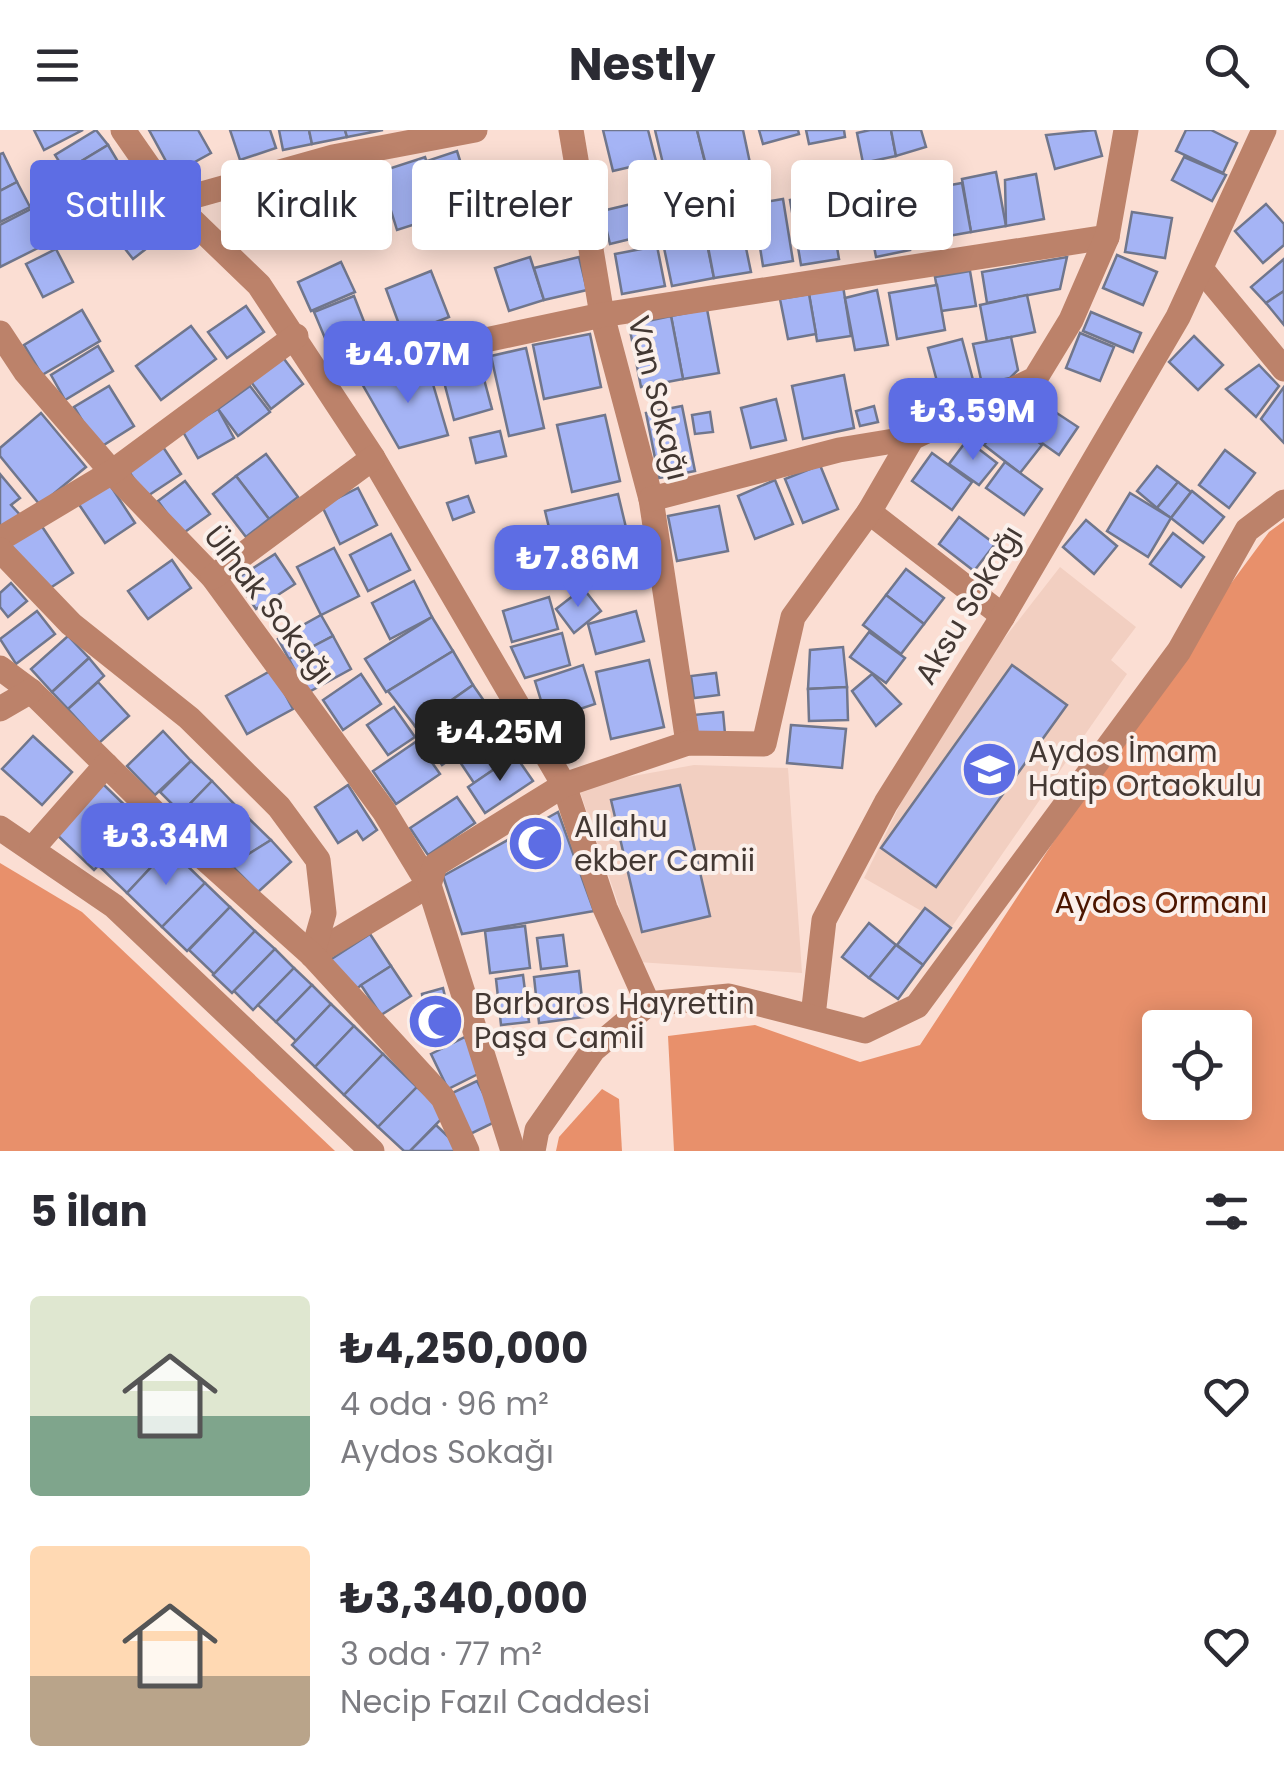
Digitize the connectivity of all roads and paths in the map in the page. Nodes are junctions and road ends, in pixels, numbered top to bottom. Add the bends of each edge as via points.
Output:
1 (122, 130) edge
2 (474, 130) edge
3 (571, 130) edge
4 (1126, 130) edge
5 (1264, 130) edge
6 (143, 160) edge
7 (201, 194) edge
8 (201, 229) edge
9 (1107, 238) junction
10 (1202, 270) junction
11 (602, 314) junction
12 (0, 333) edge
13 (296, 336) junction
14 (1284, 369) edge
15 (322, 375) junction
16 (912, 438) junction
17 (373, 458) junction
18 (112, 472) junction
19 (650, 499) junction
20 (1284, 502) edge
21 (870, 512) junction
22 (0, 539) edge
23 (0, 550) edge
24 (213, 577) junction
25 (1003, 616) junction
26 (0, 668) edge
27 (31, 690) junction
28 (0, 709) edge
29 (688, 743) junction
30 (106, 764) junction
31 (564, 786) junction
32 (0, 828) edge
33 (32, 849) junction
34 (429, 885) junction
35 (312, 955) junction
36 (648, 1004) junction
37 (813, 1016) junction
38 (372, 1151) edge
39 (467, 1151) edge
40 (512, 1151) edge
41 (532, 1151) edge

1 - 6 street
2 - 7 street via 333,156
3 - 11 street, Van Sokağı
4 - 9 street
5 - 10 street, Aksu Sokağı
8 - 13 street via 260,285
9 - 11 street
9 - 16 street via 1071,320 1035,379
10 - 14 street
10 - 25 street, Aksu Sokağı
11 - 15 street
11 - 19 street, Van Sokağı
12 - 18 street, Ülhak Sokağı
13 - 15 street
13 - 18 street
15 - 17 street
16 - 19 street
16 - 21 street
17 - 24 street
17 - 31 street
18 - 22 street
18 - 24 street, Ülhak Sokağı
19 - 29 street, Van Sokağı
20 - 37 street via 1247,530 1179,652 918,1006 864,1031
21 - 25 street
21 - 29 street via 793,617 764,744
23 - 35 street via 71,624 189,718 278,807 318,860 324,913
24 - 34 street, Ülhak Sokağı via 384,811
25 - 37 street, Aksu Sokağı via 886,802 824,920
26 - 27 street
27 - 28 street
27 - 30 street
29 - 31 street
30 - 33 street
30 - 35 street
31 - 34 street via 435,866
31 - 36 street via 605,908
32 - 33 street
33 - 38 street via 114,906
34 - 35 street
34 - 40 street, Ülhak Sokağı
35 - 39 street via 442,1098
36 - 37 street via 729,996
36 - 41 street via 594,1050 538,1130

